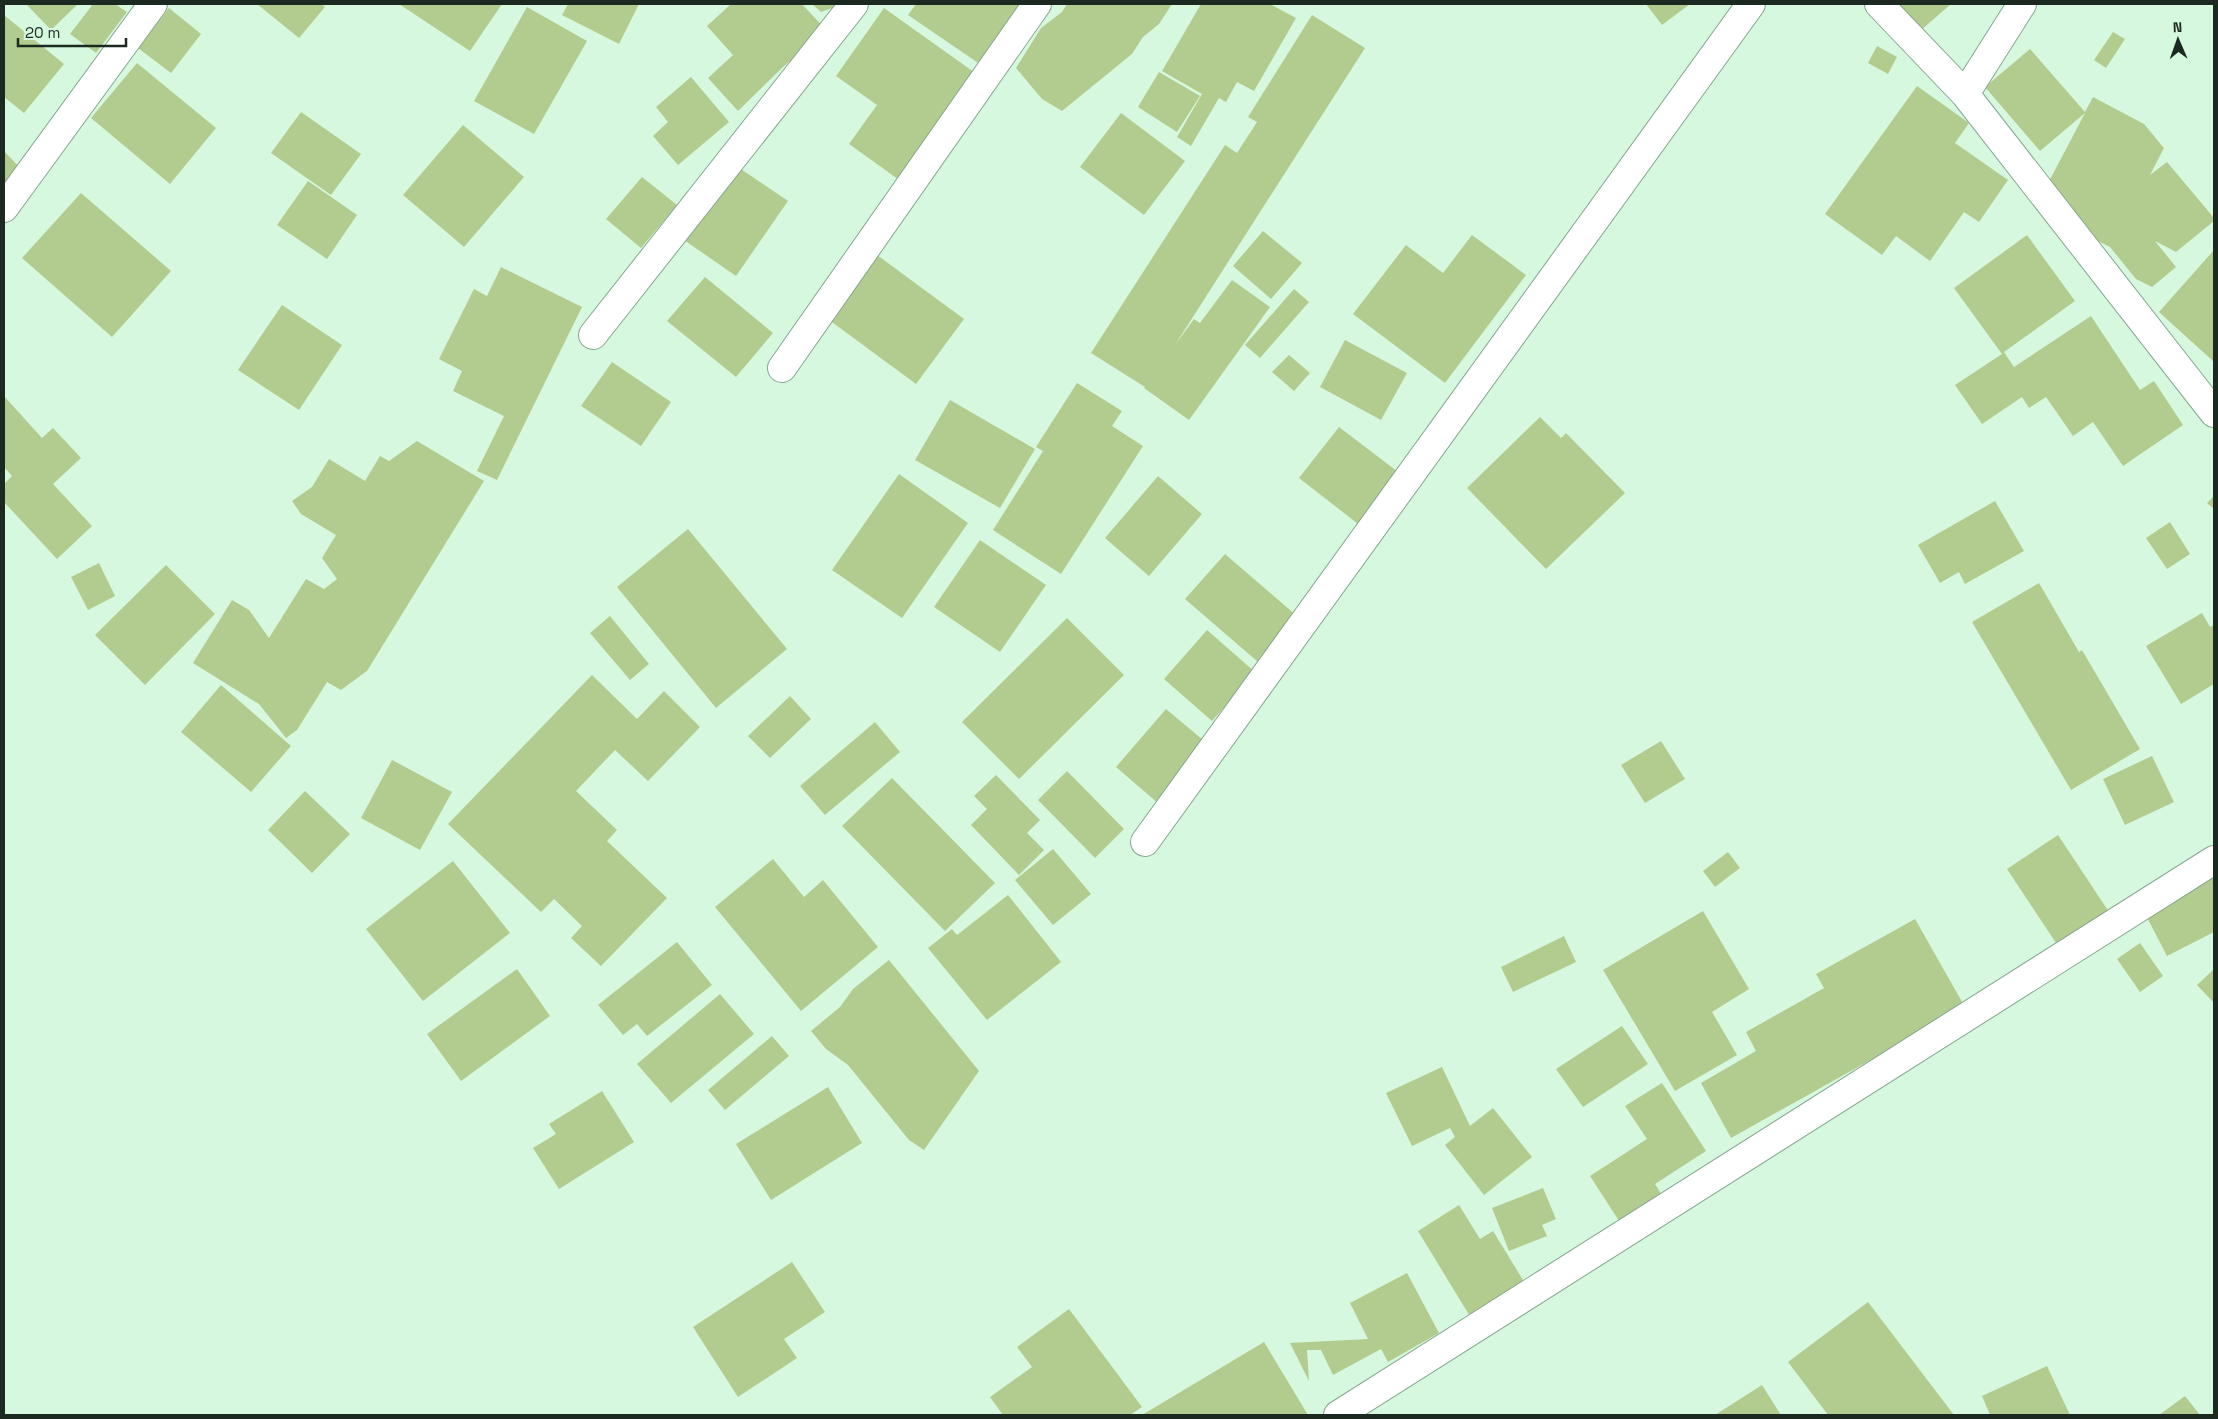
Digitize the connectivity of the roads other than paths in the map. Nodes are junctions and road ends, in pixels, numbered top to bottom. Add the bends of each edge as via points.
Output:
1 (153, 4) edge
2 (854, 4) edge
3 (1037, 4) edge
4 (1751, 4) edge
5 (1879, 4) edge
6 (2022, 4) edge
7 (1965, 94) junction
8 (4, 208) edge
9 (593, 335) dead end
10 (782, 368) dead end
11 (2214, 413) edge
12 (1145, 842) dead end
13 (2214, 860) edge
14 (1338, 1415) edge

1 - 8 street
2 - 9 street
3 - 10 street
4 - 12 street
5 - 7 street
6 - 7 street
7 - 11 street
13 - 14 street

